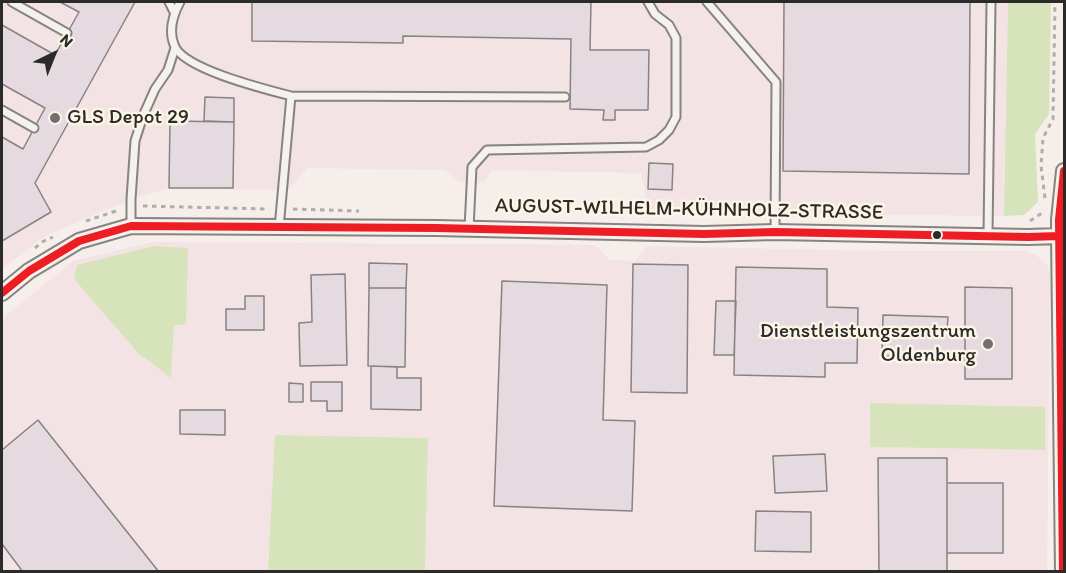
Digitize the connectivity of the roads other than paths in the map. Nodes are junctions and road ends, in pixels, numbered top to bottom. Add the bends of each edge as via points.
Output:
1 (12, 2) edge
2 (168, 2) edge
3 (180, 2) edge
4 (648, 2) edge
5 (707, 2) edge
6 (991, 2) edge
7 (174, 12) junction
8 (67, 33) dead end
9 (175, 48) junction
10 (291, 96) junction
11 (565, 97) dead end
12 (2, 110) edge
13 (34, 128) dead end
14 (1065, 171) edge
15 (1062, 220) edge
16 (131, 226) junction
17 (279, 228) junction
18 (470, 229) junction
19 (776, 232) junction
20 (988, 236) junction
21 (1059, 236) junction
22 (2, 293) edge
23 (1062, 361) edge
24 (1063, 572) edge

1 - 8 lane
2 - 7 lane
3 - 7 lane
4 - 18 lane via 676,38 676,117 669,130 646,147 487,150 472,167
5 - 19 lane via 776,82
6 - 20 lane
7 - 9 lane
9 - 10 lane via 192,63 213,72
9 - 16 lane via 135,141
10 - 11 lane
10 - 17 lane
12 - 13 lane
14 - 15 street
15 - 21 street
16 - 17 street, AUGUST-WILHELM-KÜHNHOLZ-STRASSE
16 - 22 street, AUGUST-WILHELM-KÜHNHOLZ-STRASSE via 79,241 29,271
17 - 18 street, AUGUST-WILHELM-KÜHNHOLZ-STRASSE
18 - 19 street, AUGUST-WILHELM-KÜHNHOLZ-STRASSE
19 - 20 street, AUGUST-WILHELM-KÜHNHOLZ-STRASSE
20 - 21 street, AUGUST-WILHELM-KÜHNHOLZ-STRASSE
21 - 23 street
23 - 24 street

